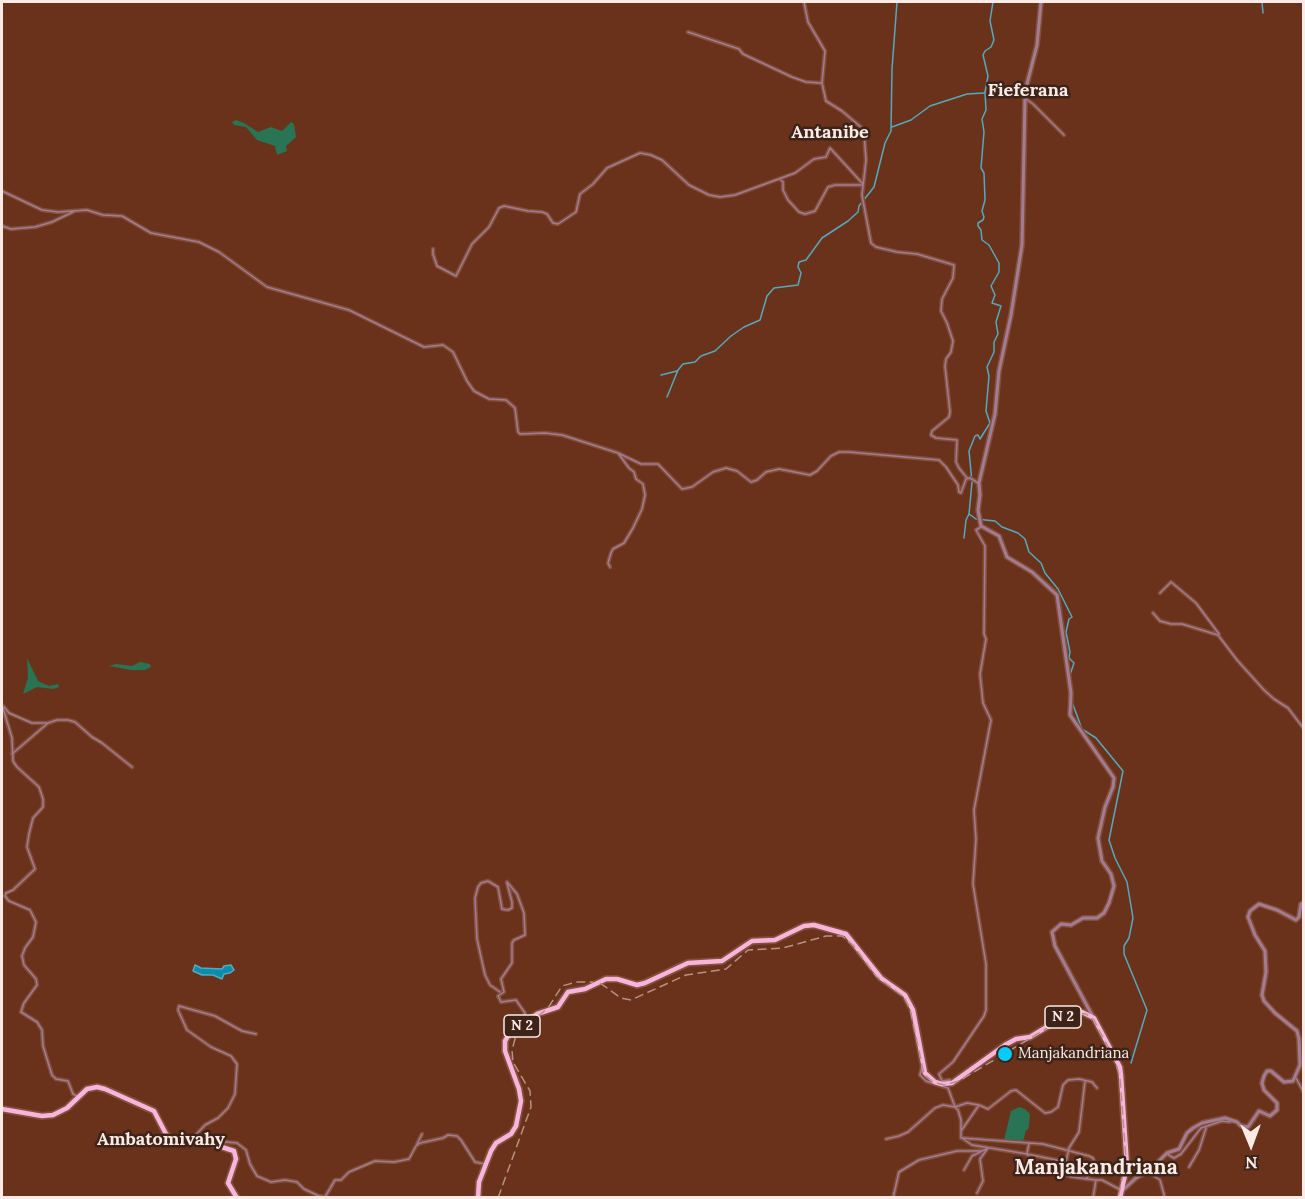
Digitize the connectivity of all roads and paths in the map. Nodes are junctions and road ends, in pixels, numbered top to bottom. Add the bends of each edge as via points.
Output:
1 (804, 2) edge
2 (1041, 2) edge
3 (688, 32) dead end
4 (822, 83) junction
5 (1026, 99) junction
6 (1064, 135) dead end
7 (779, 179) junction
8 (864, 185) junction
9 (2, 191) edge
10 (78, 210) junction
11 (2, 226) edge
12 (434, 249) dead end
13 (618, 453) junction
14 (969, 478) junction
15 (977, 482) junction
16 (981, 525) junction
17 (610, 567) dead end
18 (1160, 593) dead end
19 (1153, 613) dead end
20 (1221, 638) junction
21 (2, 705) edge
22 (48, 723) junction
23 (1304, 729) edge
24 (12, 756) junction
25 (132, 767) dead end
26 (1304, 903) edge
27 (500, 993) junction
28 (1094, 1018) junction
29 (1301, 1034) edge
30 (256, 1035) dead end
31 (508, 1036) junction
32 (923, 1065) junction
33 (1295, 1077) junction
34 (1086, 1080) junction
35 (952, 1083) junction
36 (1097, 1088) dead end
37 (1304, 1093) edge
38 (77, 1096) junction
39 (979, 1105) junction
40 (955, 1107) junction
41 (2, 1109) edge
42 (1237, 1124) junction
43 (1209, 1126) junction
44 (961, 1131) junction
45 (422, 1134) dead end
46 (962, 1138) junction
47 (886, 1139) dead end
48 (194, 1140) junction
49 (1029, 1143) junction
50 (416, 1146) junction
51 (988, 1148) junction
52 (1068, 1150) junction
53 (982, 1151) junction
54 (1167, 1153) junction
55 (1027, 1154) junction
56 (1066, 1162) junction
57 (486, 1164) junction
58 (1189, 1167) dead end
59 (964, 1170) dead end
60 (1148, 1171) junction
61 (1065, 1175) junction
62 (1086, 1179) junction
63 (1096, 1180) junction
64 (1121, 1191) junction
65 (977, 1194) dead end
66 (237, 1197) edge
67 (478, 1197) edge
68 (893, 1197) edge
69 (1093, 1197) edge
70 (1120, 1197) edge
71 (1165, 1197) edge

1 - 4 street via 808,22 825,51
2 - 5 street
3 - 4 street via 739,50 792,77
4 - 8 street via 826,101 864,130
5 - 6 street
5 - 15 street via 1022,246 995,414
7 - 8 street via 814,159 826,157 830,148
7 - 8 street via 792,206 805,214 815,211 828,187
7 - 12 street via 735,195 709,195 689,185 662,160 640,153 607,168 580,194 576,212 558,224 542,212 499,208 489,227 472,244 457,275 437,266
8 - 14 street via 862,195 871,243 954,265 941,311 953,341 945,366 950,412 931,435 957,440 956,462
9 - 10 street via 42,210
10 - 11 street via 35,227
10 - 13 street via 122,216 152,233 199,242 267,286 349,310 424,347 443,345 453,352 474,391 489,399 506,400 515,408 520,434 553,433
13 - 14 street via 641,464 658,464 682,489 726,468 751,482 779,469 810,475 839,452 939,460 961,493
13 - 17 street via 643,484 645,495 633,528 624,543 613,549
14 - 15 street
15 - 16 street
16 - 28 street via 999,536 1007,557 1032,572 1057,595 1071,693 1070,715 1114,778 1098,838 1102,861 1114,886 1109,903 1101,916 1061,924 1052,932 1055,946
16 - 35 street via 976,530 985,546 986,639 980,674 983,703 991,720 974,810 973,884 986,964 986,1010 953,1062 939,1074 942,1081
18 - 20 street via 1171,582 1196,603
19 - 20 street via 1160,621 1182,624
20 - 23 street via 1264,690 1288,708
21 - 22 street via 9,713 32,723
21 - 24 street via 12,738
22 - 24 street
22 - 25 street via 75,722
24 - 38 street via 17,767 39,787 43,799 43,807 33,818 27,847 34,869 5,896 30,910 36,922 22,956 37,985 21,1012 42,1030 52,1075 68,1081
26 - 29 street via 1296,920 1258,904 1248,917 1265,951 1264,1001
27 - 27 street via 504,992 501,980 512,963 513,940 525,935 524,913 507,882 512,902 508,910 502,909 498,887 488,881 478,887 475,898 477,939 488,981
27 - 31 street via 501,1002 516,1000 525,1013
28 - 35 main road, N 2 via 1082,1012 1070,1013 1030,1037 1005,1045
28 - 64 main road, N 2 via 1120,1067 1127,1166
29 - 33 street via 1300,1065
30 - 48 street via 215,1016 179,1006 187,1030 231,1056 237,1064 235,1094 228,1108 198,1131
31 - 32 main road, N 2 via 537,1014 558,1007 568,992 606,979 645,983 688,963 722,961 752,941 775,940 804,926 814,926 846,934 881,978 905,996 913,1010
31 - 57 main road, N 2 via 505,1051 521,1101 516,1126 496,1143
32 - 35 main road via 935,1082
32 - 40 street via 920,1075 948,1088
33 - 37 street
33 - 42 street via 1288,1083 1275,1072 1267,1071 1262,1083 1264,1090 1278,1108 1270,1116 1259,1111 1248,1127
34 - 36 street
34 - 39 street via 1075,1078 1065,1082 1060,1102 1052,1112 1042,1112 1016,1090 988,1109
34 - 52 street via 1079,1132
38 - 41 main road via 64,1110 50,1116
38 - 48 main road via 92,1087 105,1089 154,1111 172,1139
39 - 40 street
39 - 44 street
40 - 44 street
40 - 47 street via 939,1106 908,1132
42 - 43 street via 1222,1121
42 - 54 street via 1225,1118 1202,1123 1187,1133 1179,1149
43 - 54 street via 1201,1128 1181,1154 1174,1158
43 - 58 street
44 - 46 street
45 - 50 street
46 - 49 street
46 - 51 street via 968,1144
48 - 50 street via 237,1143 246,1150 257,1176 270,1182 297,1182 311,1193 325,1197 335,1180 349,1172 375,1161 409,1159
48 - 66 main road via 235,1152 228,1183
49 - 52 street
49 - 55 street
50 - 57 street via 448,1135 457,1136 475,1162
51 - 53 street
51 - 55 street
51 - 65 street via 981,1159 983,1182
52 - 56 street
52 - 62 street via 1093,1158 1095,1165
53 - 59 street via 972,1156
53 - 68 street via 957,1151 919,1161 899,1172
54 - 60 street
55 - 56 street
55 - 61 street via 1040,1166
56 - 61 street
57 - 67 main road, N 2
60 - 64 street
60 - 71 street via 1160,1180
61 - 62 street
62 - 63 street
63 - 64 street
63 - 69 street
64 - 70 main road, N 2

